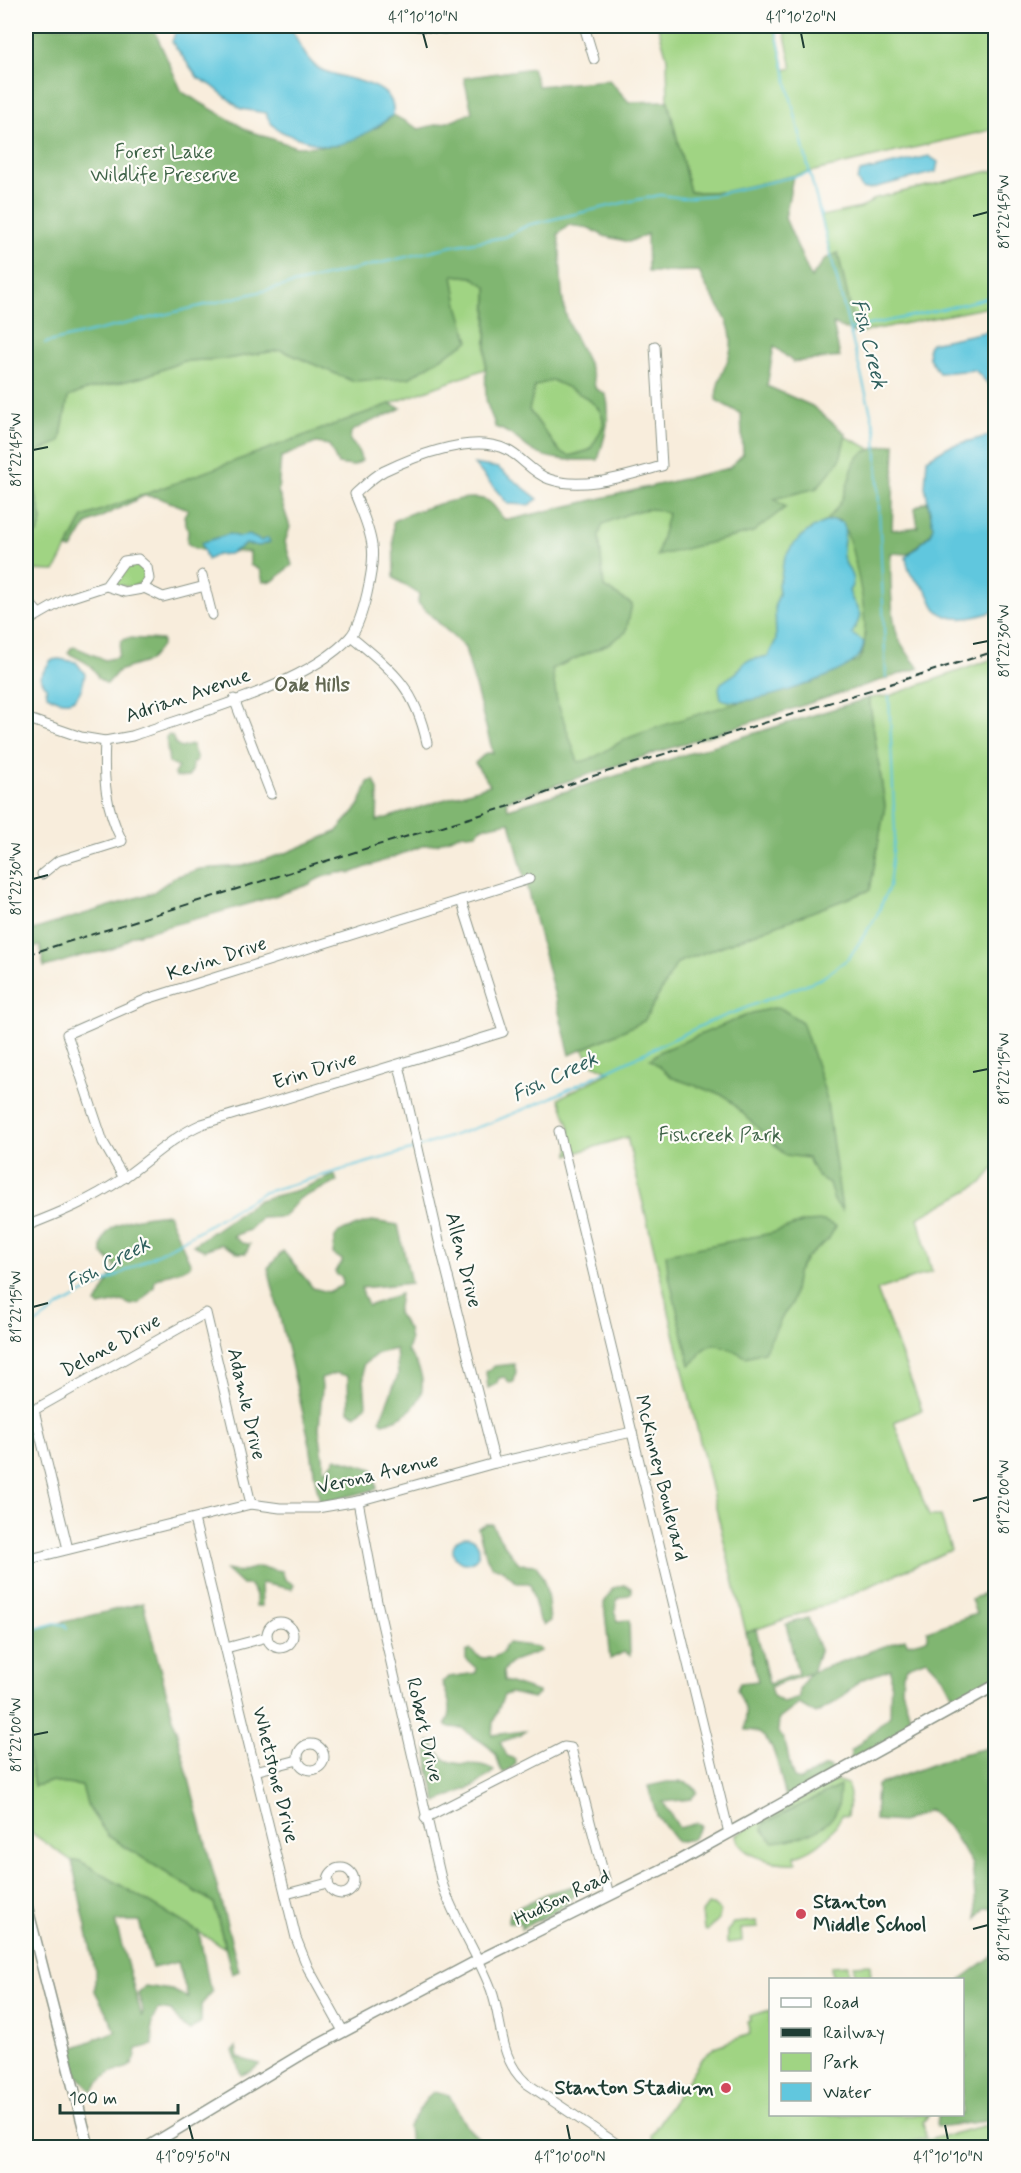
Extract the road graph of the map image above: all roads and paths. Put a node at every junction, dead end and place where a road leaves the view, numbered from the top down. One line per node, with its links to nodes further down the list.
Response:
1 (417, 26): 2 (street)
2 (462, 26)
3 (584, 26): 4 (street)
4 (594, 59)
5 (655, 346): 14 (street)
6 (202, 575): 8 (street)
7 (106, 586): 9 (street); 9 (street); 11 (street)
8 (205, 586): 9 (street); 12 (street)
9 (144, 588)
10 (26, 600): 11 (street)
11 (39, 614): 13 (street)
12 (212, 615)
13 (26, 622)
14 (351, 636): 15 (street, Adrian Avenue); 18 (street)
15 (234, 699): 17 (street, Adrian Avenue); 19 (street)
16 (26, 718): 17 (street, Adrian Avenue)
17 (105, 741): 20 (street)
18 (427, 743)
19 (271, 794)
20 (42, 874)
21 (529, 879): 22 (street, Kevin Drive)
22 (461, 900): 23 (street, Erin Drive); 25 (street, Kevin Drive)
23 (399, 1065): 25 (street, Erin Drive); 29 (street, Allen Drive)
24 (559, 1131): 28 (street, McKinney Boulevard)
25 (124, 1178): 26 (street, Erin Drive)
26 (26, 1226)
27 (206, 1313): 31 (street, Adamle Drive); 33 (street, Delone Drive)
28 (632, 1432): 29 (street, Verona Avenue); 41 (street, McKinney Boulevard)
29 (495, 1463): 30 (street, Verona Avenue)
30 (358, 1501): 31 (street, Verona Avenue); 40 (street, Robert Drive)
31 (252, 1504): 32 (street, Verona Avenue)
32 (194, 1519): 33 (street, Verona Avenue); 36 (street, Whetstone Drive)
33 (68, 1549): 34 (street, Verona Avenue)
34 (26, 1560)
35 (267, 1637): 36 (street)
36 (226, 1648): 39 (street, Whetstone Drive)
37 (996, 1686): 41 (street, Hudson Road)
38 (298, 1760): 39 (street)
39 (255, 1771): 43 (street, Whetstone Drive)
40 (425, 1818): 44 (street); 46 (street, Robert Drive)
41 (729, 1833): 44 (street, Hudson Road)
42 (328, 1883): 43 (street)
43 (285, 1894): 47 (street, Whetstone Drive)
44 (609, 1895): 46 (street, Hudson Road)
45 (26, 1903): 49 (street)
46 (477, 1960): 47 (street, Hudson Road); 50 (street, Robert Drive)
47 (343, 2031): 48 (street, Hudson Road)
48 (150, 2146)
49 (89, 2148)
50 (623, 2148)

